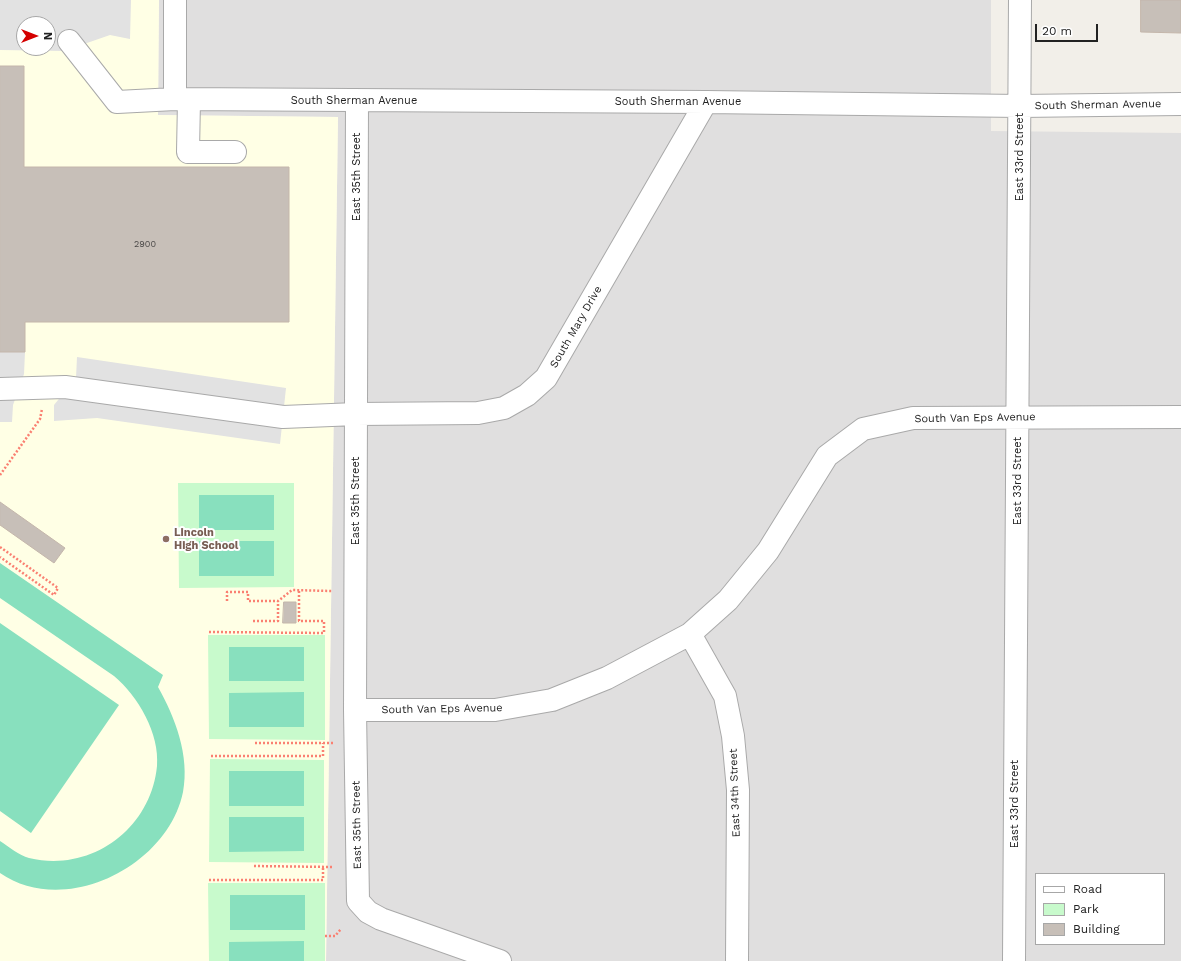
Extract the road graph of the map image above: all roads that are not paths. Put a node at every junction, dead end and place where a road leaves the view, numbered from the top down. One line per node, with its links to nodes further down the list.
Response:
1 (176, 0): 4 (street)
2 (1020, 0): 8 (street, East 33rd Street)
3 (69, 41): 4 (street, South Sherman Avenue)
4 (182, 99): 5 (street, South Sherman Avenue); 9 (street)
5 (357, 101): 6 (street, South Sherman Avenue); 11 (street, East 35th Street)
6 (706, 102): 8 (street, South Sherman Avenue); 11 (street, South Mary Drive)
7 (1181, 104): 8 (street, South Sherman Avenue)
8 (1020, 106): 12 (street, East 33rd Street)
9 (235, 152)
10 (0, 389): 11 (street, South Mary Drive)
11 (356, 414): 15 (street, East 35th Street)
12 (1018, 417): 13 (street, South Van Eps Avenue); 14 (street, South Van Eps Avenue); 18 (street, East 33rd Street)
13 (1181, 417)
14 (690, 634): 15 (street, South Van Eps Avenue); 17 (street, East 34th Street)
15 (356, 710): 16 (street, East 35th Street)
16 (500, 961)
17 (737, 961)
18 (1014, 961)

